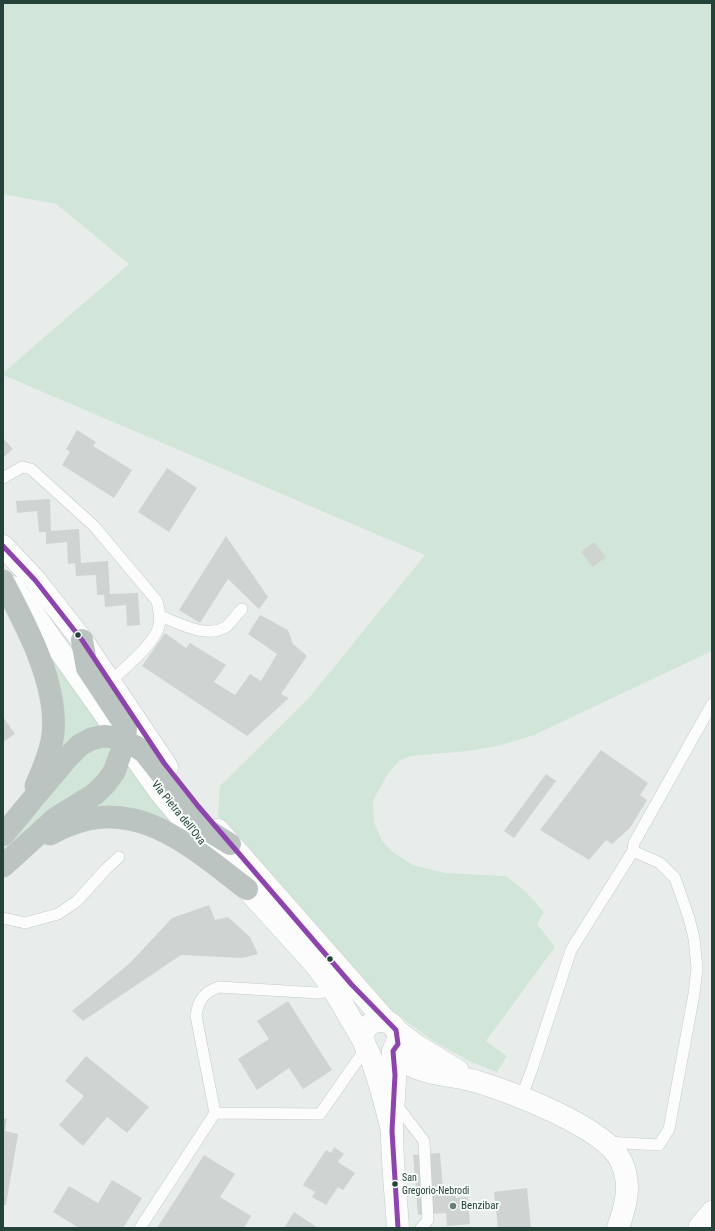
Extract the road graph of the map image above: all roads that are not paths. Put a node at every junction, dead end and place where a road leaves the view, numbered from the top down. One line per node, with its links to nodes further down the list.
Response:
1 (3, 478): 6 (lane)
2 (3, 546): 7 (main road, Via Pietra dell'Ova)
3 (3, 576): 10 (main road, Via Pietra dell'Ova)
4 (3, 580): 11 (highway)
5 (242, 609): 6 (lane)
6 (160, 616): 8 (lane)
7 (82, 640): 8 (main road, Via Pietra dell'Ova); 10 (highway)
8 (110, 682): 13 (main road, Via Pietra dell'Ova)
9 (712, 704): 14 (lane)
10 (125, 742): 11 (highway); 13 (highway); 16 (highway); 17 (main road, Via Pietra dell'Ova)
11 (24, 812): 12 (highway)
12 (3, 835)
13 (230, 844): 20 (main road, Via Pietra dell'Ova)
14 (633, 851): 24 (lane); 28 (lane)
15 (119, 858): 18 (lane)
16 (5, 864): 17 (highway)
17 (247, 889): 19 (main road, Via Pietra dell'Ova)
18 (3, 918)
19 (334, 990): 21 (main road, Via Pietra dell'Ova); 26 (lane)
20 (391, 1026): 21 (main road); 22 (main road); 23 (main road, Via Pietra dell'Ova)
21 (366, 1046): 22 (main road); 26 (lane); 27 (main road, Via Pietra dell'Ova)
22 (393, 1052): 23 (main road); 25 (main road)
23 (474, 1081): 24 (main road)
24 (521, 1098): 28 (main road)
25 (394, 1100): 27 (main road); 32 (lane)
26 (215, 1113): 30 (lane)
27 (392, 1131): 31 (main road)
28 (606, 1142): 33 (main road)
29 (712, 1212): 34 (main road)
30 (140, 1228)
31 (398, 1228)
32 (421, 1228)
33 (618, 1228)
34 (699, 1228)

